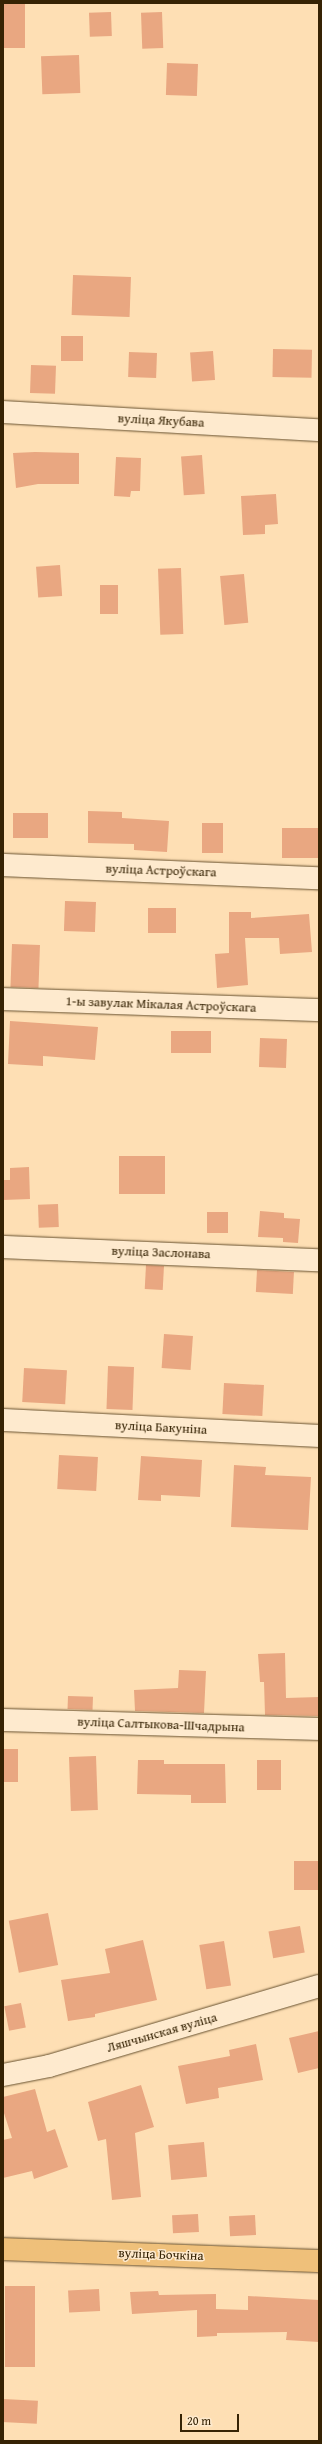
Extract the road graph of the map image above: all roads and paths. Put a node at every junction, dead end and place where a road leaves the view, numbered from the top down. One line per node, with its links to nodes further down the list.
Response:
1 (3, 412): 2 (street, вуліца Якубава)
2 (319, 430)
3 (3, 865): 4 (street, вуліца Астроўскага)
4 (319, 878)
5 (3, 999): 6 (street, 1-ы завулак Мікалая Астроўскага)
6 (319, 1010)
7 (3, 1246): 8 (street, вуліца Заслонава)
8 (319, 1260)
9 (3, 1420): 10 (street, вуліца Бакуніна)
10 (319, 1436)
11 (3, 1720): 12 (street, вуліца Салтыкова-Шчадрына)
12 (319, 1729)
13 (319, 1986): 14 (street, Ляшчынская вуліца)
14 (3, 2075)
15 (3, 2249): 16 (main road, вуліца Бочкіна)
16 (319, 2261)

